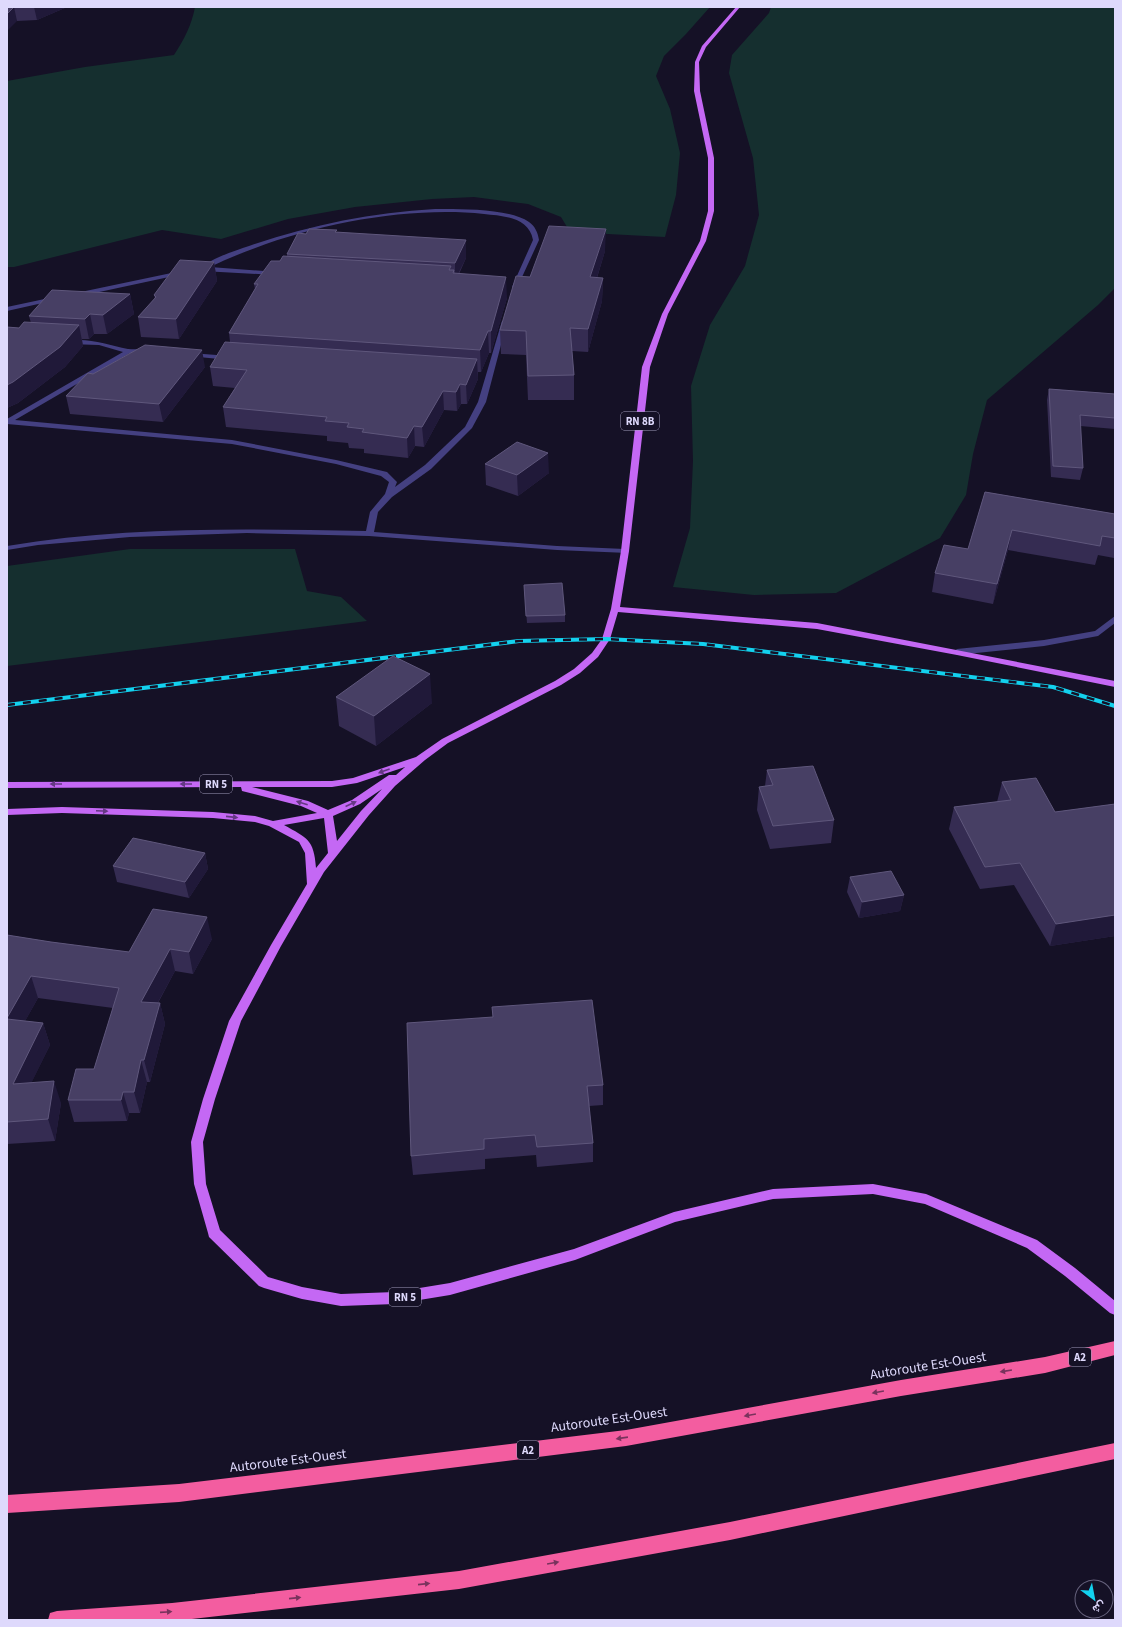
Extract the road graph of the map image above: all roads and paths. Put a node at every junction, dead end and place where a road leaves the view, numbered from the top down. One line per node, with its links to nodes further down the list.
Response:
1 (738, 7): 24 (main road, RN 8B)
2 (202, 269): 3 (street); 5 (street); 7 (street)
3 (194, 270)
4 (186, 272): 9 (street)
5 (280, 274)
6 (507, 287): 7 (street)
7 (515, 287): 8 (street)
8 (512, 294)
9 (69, 296)
10 (62, 298): 11 (street)
11 (7, 309)
12 (506, 317): 19 (street)
13 (61, 341): 14 (street)
14 (129, 351): 15 (street); 20 (street)
15 (153, 353)
16 (185, 355): 17 (street)
17 (241, 359)
18 (480, 375): 19 (street)
19 (488, 376): 21 (street)
20 (7, 422): 21 (street)
21 (389, 495): 22 (street)
22 (369, 534): 23 (street); 24 (street)
23 (7, 548)
24 (625, 551): 25 (main road, RN 8B)
25 (615, 609): 27 (main road); 29 (main road, RN 8B)
26 (1115, 619): 27 (street)
27 (957, 652): 28 (main road)
28 (1115, 684)
29 (421, 758): 30 (main road, RN 5, one-way to 30); 33 (main road, one-way to 29); 35 (main road, RN 5)
30 (217, 784): 31 (main road, RN 5, one-way to 31); 33 (main road, RN 5, one-way to 30)
31 (7, 785)
32 (7, 812): 34 (main road, one-way to 34)
33 (328, 814): 34 (main road); 35 (main road)
34 (273, 824): 36 (main road)
35 (333, 853): 36 (main road, RN 5)
36 (312, 884): 37 (main road, RN 5)
37 (1115, 1310)
38 (1115, 1348): 40 (highway, Autoroute Est-Ouest / A2, one-way to 40)
39 (1115, 1451): 41 (highway, one-way to 39)
40 (7, 1504)
41 (57, 1620)

